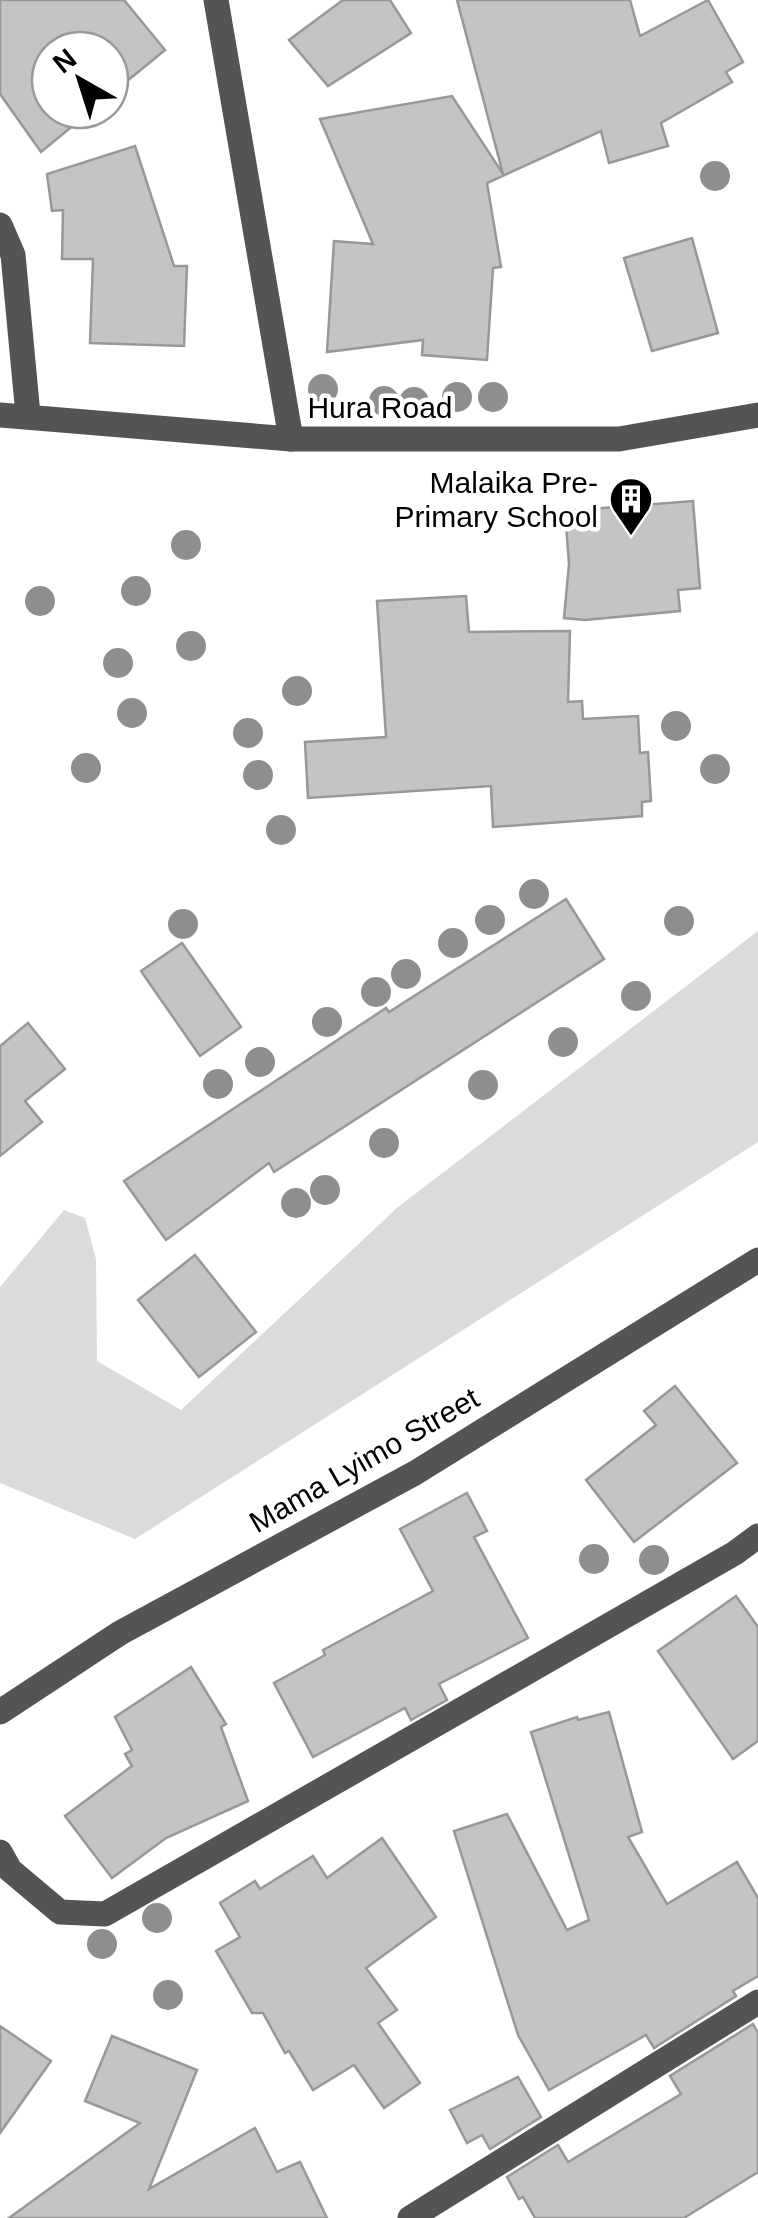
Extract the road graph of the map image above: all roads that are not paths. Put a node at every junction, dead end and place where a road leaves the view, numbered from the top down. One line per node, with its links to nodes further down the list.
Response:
1 (216, 0): 6 (street)
2 (0, 225): 5 (street)
3 (0, 415): 5 (street, Hura Road)
4 (758, 415): 6 (street, Hura Road)
5 (28, 416): 6 (street, Hura Road)
6 (292, 439)
7 (758, 1260): 9 (street, Mama Lyimo Street)
8 (758, 1536): 10 (street)
9 (0, 1712)
10 (0, 1852)
11 (758, 2002): 12 (street)
12 (410, 2218)

